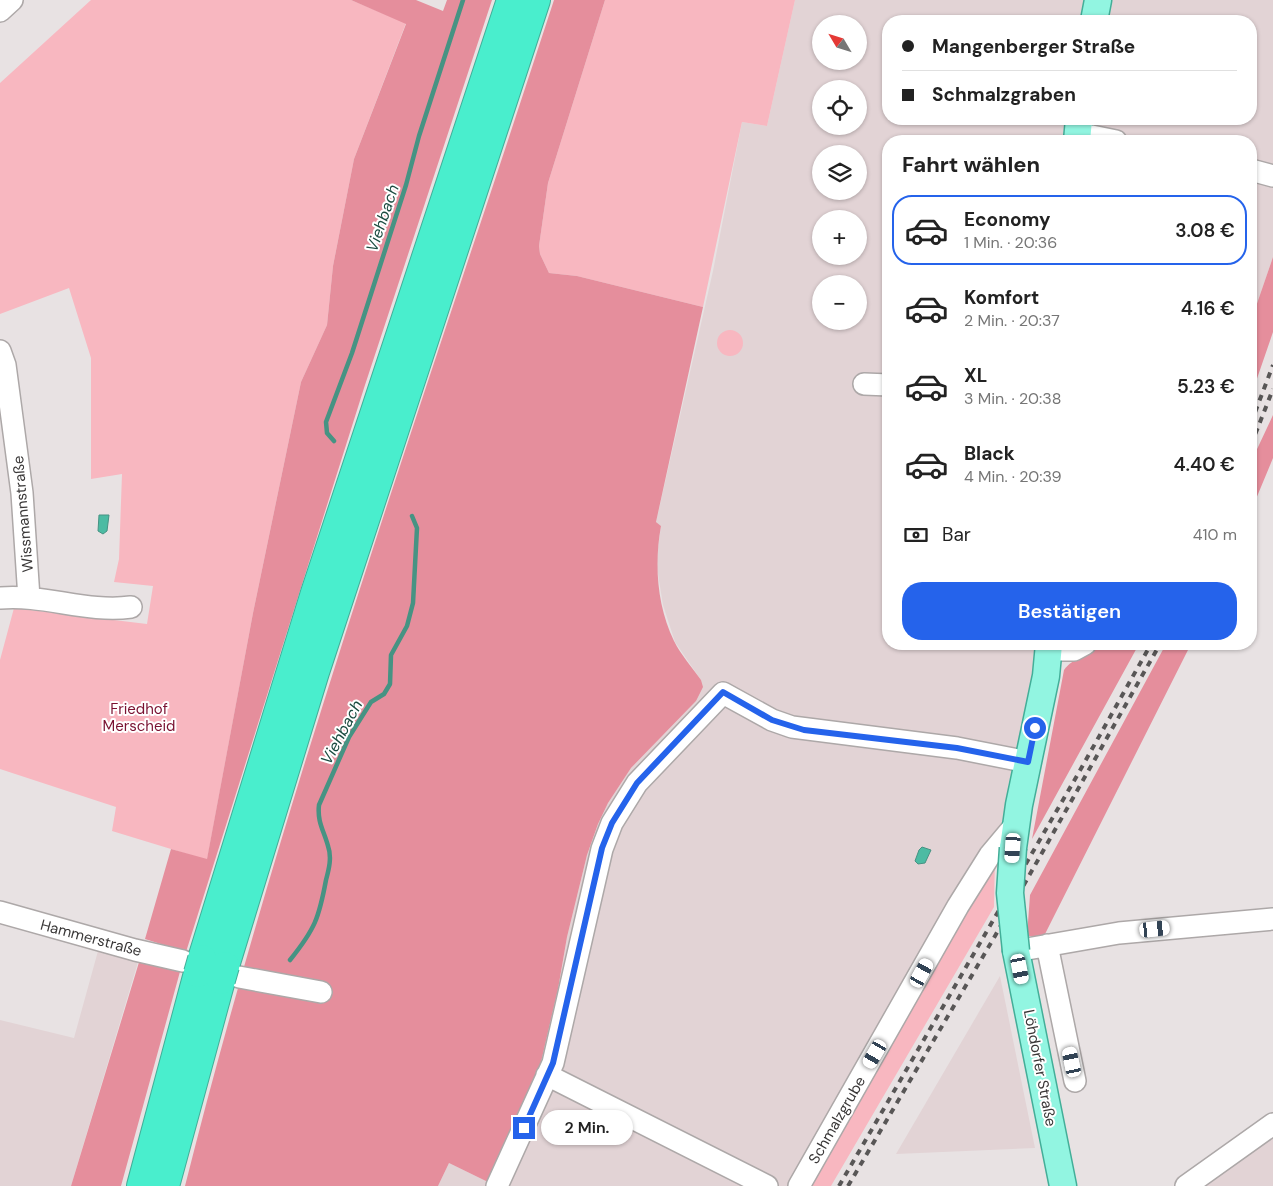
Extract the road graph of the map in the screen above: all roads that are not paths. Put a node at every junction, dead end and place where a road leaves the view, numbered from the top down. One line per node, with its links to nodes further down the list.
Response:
1 (12, 0): 5 (street)
2 (511, 0): 25 (highway)
3 (536, 0): 25 (highway)
4 (1098, 0): 6 (main road)
5 (0, 11)
6 (1095, 15)
7 (1078, 131): 8 (street)
8 (1093, 135)
9 (1257, 172): 10 (street)
10 (1273, 176)
11 (2, 360): 14 (street, Wissmannstraße)
12 (864, 384): 13 (street)
13 (882, 385)
14 (7, 431): 16 (street, Wissmannstraße)
15 (0, 598): 16 (street)
16 (29, 598): 17 (street)
17 (131, 606)
18 (1049, 650): 19 (main road, Löhdorfer Straße)
19 (1028, 762): 20 (main road, Löhdorfer Straße); 27 (street)
20 (1014, 836): 24 (main road, Löhdorfer Straße, bridge); 34 (street, Schmalzgrube)
21 (0, 912): 25 (street, Hammerstraße)
22 (1273, 919): 23 (street)
23 (1047, 945): 24 (street); 28 (street)
24 (1016, 950): 35 (main road, Löhdorfer Straße)
25 (211, 970): 26 (street, Hammerstraße); 30 (highway); 31 (highway)
26 (321, 992)
27 (548, 1075): 32 (street); 33 (street)
28 (1076, 1081)
29 (1273, 1124): 36 (street)
30 (140, 1186)
31 (165, 1186)
32 (497, 1186)
33 (767, 1186)
34 (799, 1186)
35 (1063, 1186)
36 (1186, 1186)

